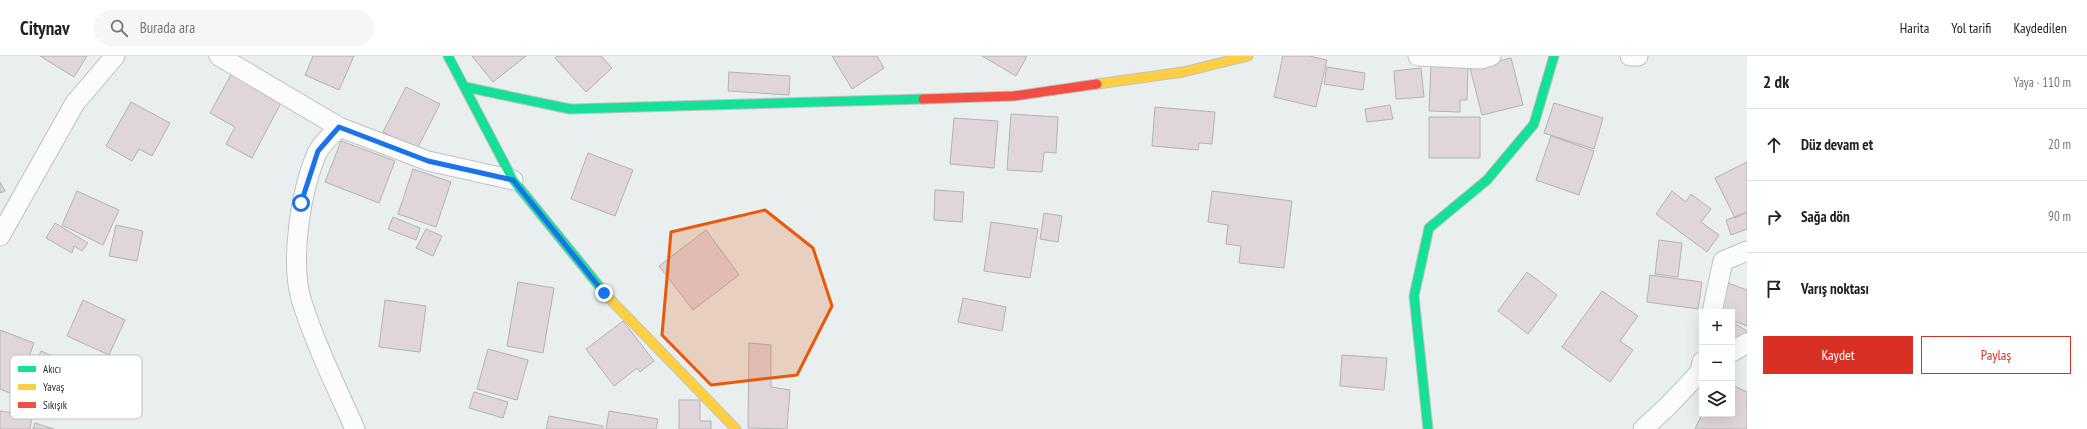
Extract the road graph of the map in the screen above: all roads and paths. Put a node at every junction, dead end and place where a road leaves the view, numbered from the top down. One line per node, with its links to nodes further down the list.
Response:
1 (115, 56): 13 (street)
2 (219, 56): 11 (street)
3 (448, 56): 10 (street)
4 (1248, 56): 10 (street)
5 (1418, 56): 6 (street)
6 (1492, 56)
7 (1554, 56): 21 (street)
8 (1630, 56): 9 (street)
9 (1638, 56)
10 (465, 87): 12 (street)
11 (339, 127): 12 (street); 19 (street)
12 (513, 180): 20 (street)
13 (0, 236)
14 (1747, 251): 15 (street)
15 (1713, 309)
16 (1747, 343): 17 (street)
17 (1735, 350)
18 (1699, 370): 22 (street)
19 (355, 429)
20 (736, 429)
21 (1428, 429)
22 (1643, 429)

